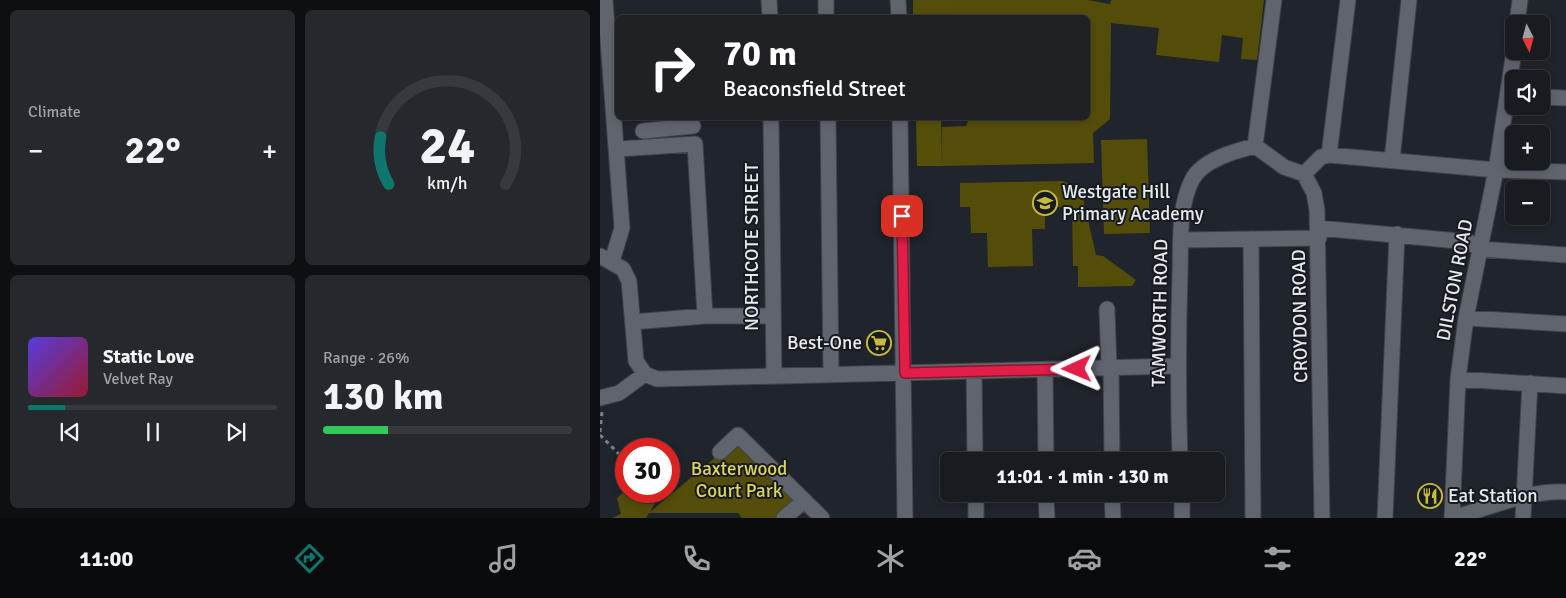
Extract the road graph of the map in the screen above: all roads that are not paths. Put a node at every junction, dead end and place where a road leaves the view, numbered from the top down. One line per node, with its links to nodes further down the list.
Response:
1 (605, 0): 13 (street)
2 (769, 0): 9 (street)
3 (826, 0): 10 (street)
4 (898, 0): 11 (street)
5 (1274, 0): 25 (street)
6 (1348, 0): 27 (street)
7 (1409, 0): 28 (street)
8 (1520, 0): 12 (street)
9 (770, 15)
10 (826, 15)
11 (898, 15)
12 (1519, 15)
13 (614, 80): 14 (street)
14 (615, 97)
15 (1550, 97): 16 (street)
16 (1566, 98)
17 (1507, 115): 29 (street, DILSTON ROAD)
18 (616, 120): 26 (street)
19 (771, 120): 41 (street, NORTHCOTE STREET)
20 (828, 120): 50 (street)
21 (900, 120): 49 (street)
22 (693, 122): 23 (street); 24 (street)
23 (643, 131)
24 (695, 144): 26 (street); 40 (street)
25 (1255, 146): 31 (street); 35 (street, TAMWORTH ROAD)
26 (618, 149): 38 (street)
27 (1329, 155): 28 (street); 31 (street)
28 (1392, 160): 29 (street)
29 (1496, 170): 30 (street); 36 (street, DILSTON ROAD)
30 (1566, 172)
31 (1304, 174): 32 (street, CROYDON ROAD)
32 (1319, 233): 33 (street); 34 (street); 77 (street, CROYDON ROAD)
33 (1397, 234): 36 (street); 78 (street)
34 (1250, 239): 35 (street); 76 (street)
35 (1181, 240): 45 (street, TAMWORTH ROAD)
36 (1480, 250): 37 (street); 42 (street, DILSTON ROAD)
37 (1566, 256)
38 (606, 258): 43 (street)
39 (1107, 309): 46 (street)
40 (705, 316): 41 (street); 43 (street)
41 (773, 316): 52 (street, NORTHCOTE STREET)
42 (1466, 318): 44 (street); 53 (street, DILSTON ROAD)
43 (633, 322): 51 (street)
44 (1566, 324)
45 (1177, 366): 46 (street); 61 (street, TAMWORTH ROAD)
46 (1110, 368): 47 (street); 60 (street)
47 (1045, 370): 48 (street); 59 (street)
48 (974, 371): 49 (street); 58 (street)
49 (905, 373): 50 (street); 71 (street)
50 (832, 375): 52 (street)
51 (651, 376): 52 (street); 56 (street)
52 (774, 376)
53 (1458, 379): 54 (street); 79 (street, DILSTON ROAD)
54 (1530, 383): 55 (street); 63 (street)
55 (1566, 386)
56 (600, 398)
57 (720, 452): 64 (street)
58 (975, 452)
59 (1046, 452)
60 (1112, 452)
61 (1180, 452)
62 (1566, 492): 63 (street)
63 (1523, 498): 79 (street); 80 (street)
64 (804, 500): 69 (street); 70 (street)
65 (976, 502): 72 (street)
66 (1046, 502): 73 (street)
67 (1112, 502): 74 (street)
68 (1182, 502): 75 (street)
69 (784, 518)
70 (822, 518)
71 (906, 518)
72 (976, 518)
73 (1047, 518)
74 (1112, 518)
75 (1182, 518)
76 (1253, 518)
77 (1322, 518)
78 (1385, 518)
79 (1452, 518)
80 (1523, 518)

